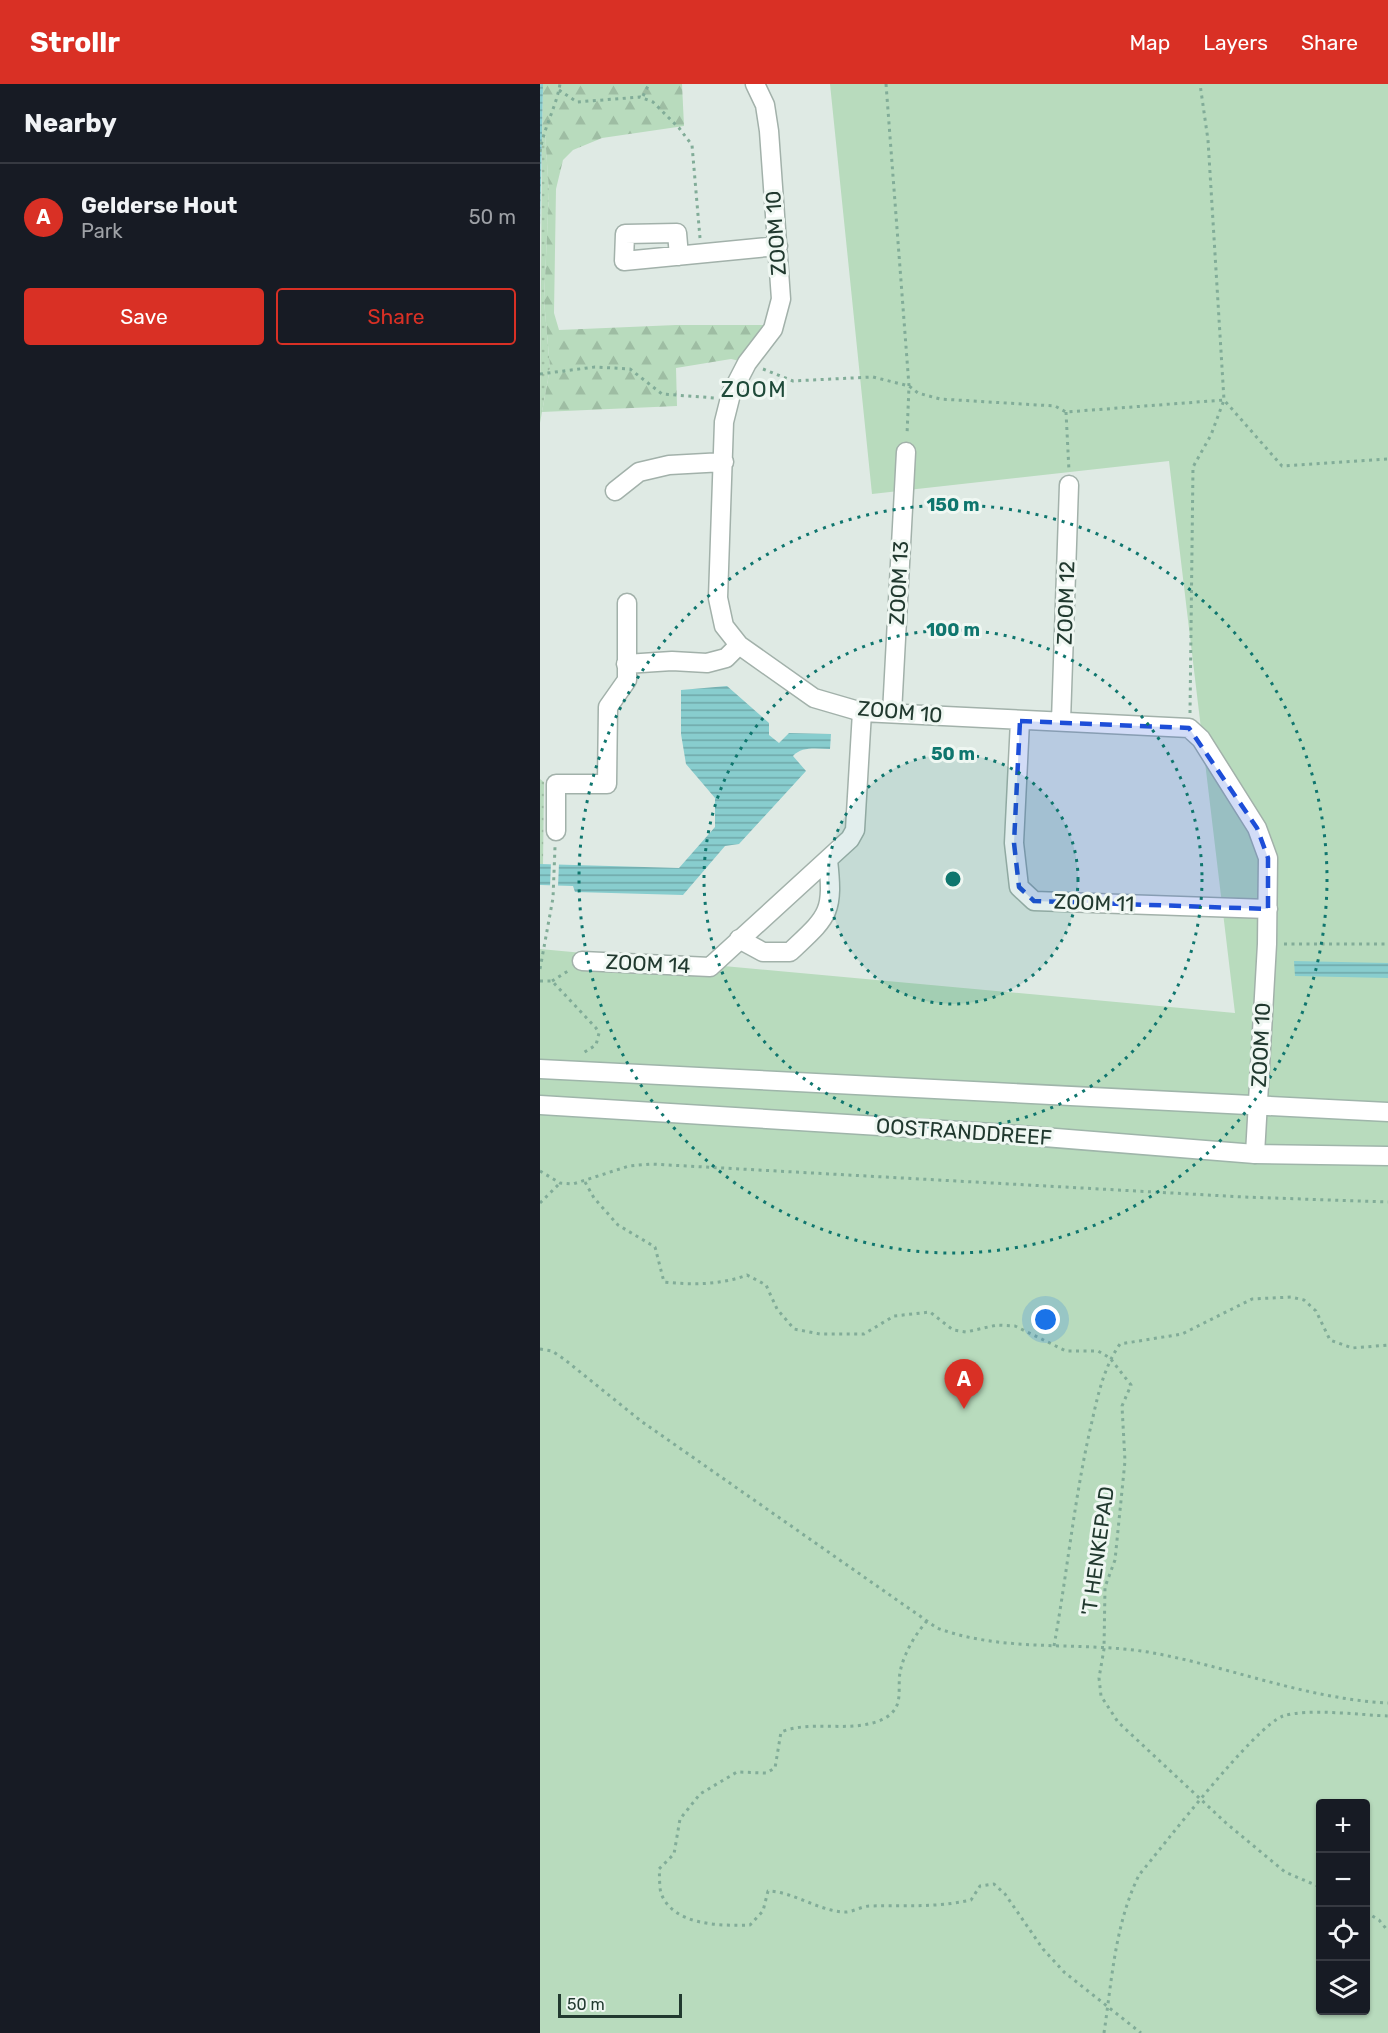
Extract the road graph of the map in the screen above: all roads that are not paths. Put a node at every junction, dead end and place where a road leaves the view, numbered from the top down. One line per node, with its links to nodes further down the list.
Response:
1 (755, 84): 2 (street, ZOOM 10)
2 (778, 246): 3 (street); 5 (street, ZOOM 10)
3 (679, 256)
4 (906, 452): 12 (street, ZOOM 13)
5 (724, 462): 7 (street); 9 (street, ZOOM 10)
6 (1069, 485): 14 (street, ZOOM 12)
7 (615, 491)
8 (627, 603): 10 (street)
9 (740, 645): 10 (street); 11 (street, ZOOM 10)
10 (626, 664): 15 (street)
11 (862, 712): 12 (street, ZOOM 10); 16 (street, ZOOM 14)
12 (892, 713): 13 (street, ZOOM 10)
13 (1020, 721): 14 (street, ZOOM 10); 17 (street, ZOOM 11)
14 (1061, 721): 17 (street, ZOOM 10)
15 (556, 831)
16 (828, 860): 18 (street, ZOOM 14); 18 (street)
17 (1268, 909): 22 (street, ZOOM 10)
18 (738, 939): 19 (street, ZOOM 14)
19 (582, 961)
20 (541, 1070): 22 (street, OOSTRANDDREEF)
21 (541, 1105): 24 (street, OOSTRANDDREEF)
22 (1258, 1107): 23 (street, OOSTRANDDREEF); 24 (street)
23 (1388, 1112)
24 (1255, 1154): 25 (street, OOSTRANDDREEF)
25 (1388, 1156)

